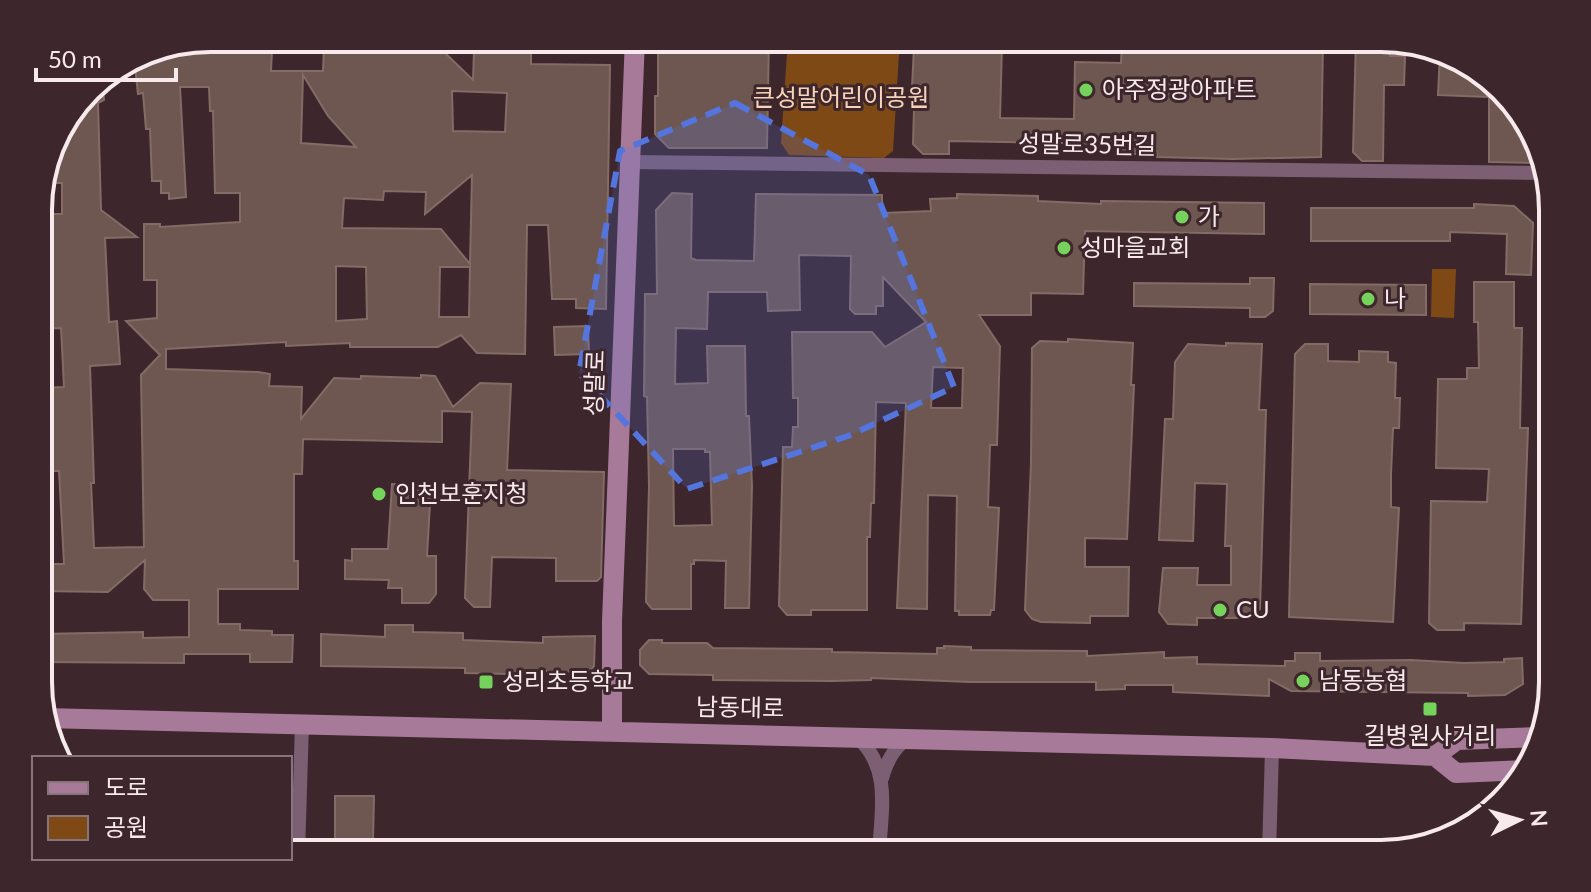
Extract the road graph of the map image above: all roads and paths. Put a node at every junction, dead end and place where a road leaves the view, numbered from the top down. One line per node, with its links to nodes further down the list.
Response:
1 (634, 52): 2 (main road, 성말로)
2 (630, 162): 3 (street, 성말로35번길); 6 (main road, 성말로)
3 (1535, 173)
4 (56, 718): 5 (main road, 남동대로)
5 (302, 723): 6 (main road, 남동대로); 14 (street)
6 (612, 731): 7 (main road, 남동대로)
7 (857, 737): 9 (main road, 남동대로); 13 (street)
8 (1529, 737): 11 (main road, 남동대로)
9 (906, 739): 10 (main road, 남동대로); 13 (street)
10 (1272, 748): 11 (main road, 남동대로); 16 (street)
11 (1435, 756): 12 (main road, 남동대로)
12 (1511, 771)
13 (881, 783): 15 (street)
14 (295, 840)
15 (879, 840)
16 (1269, 840)

